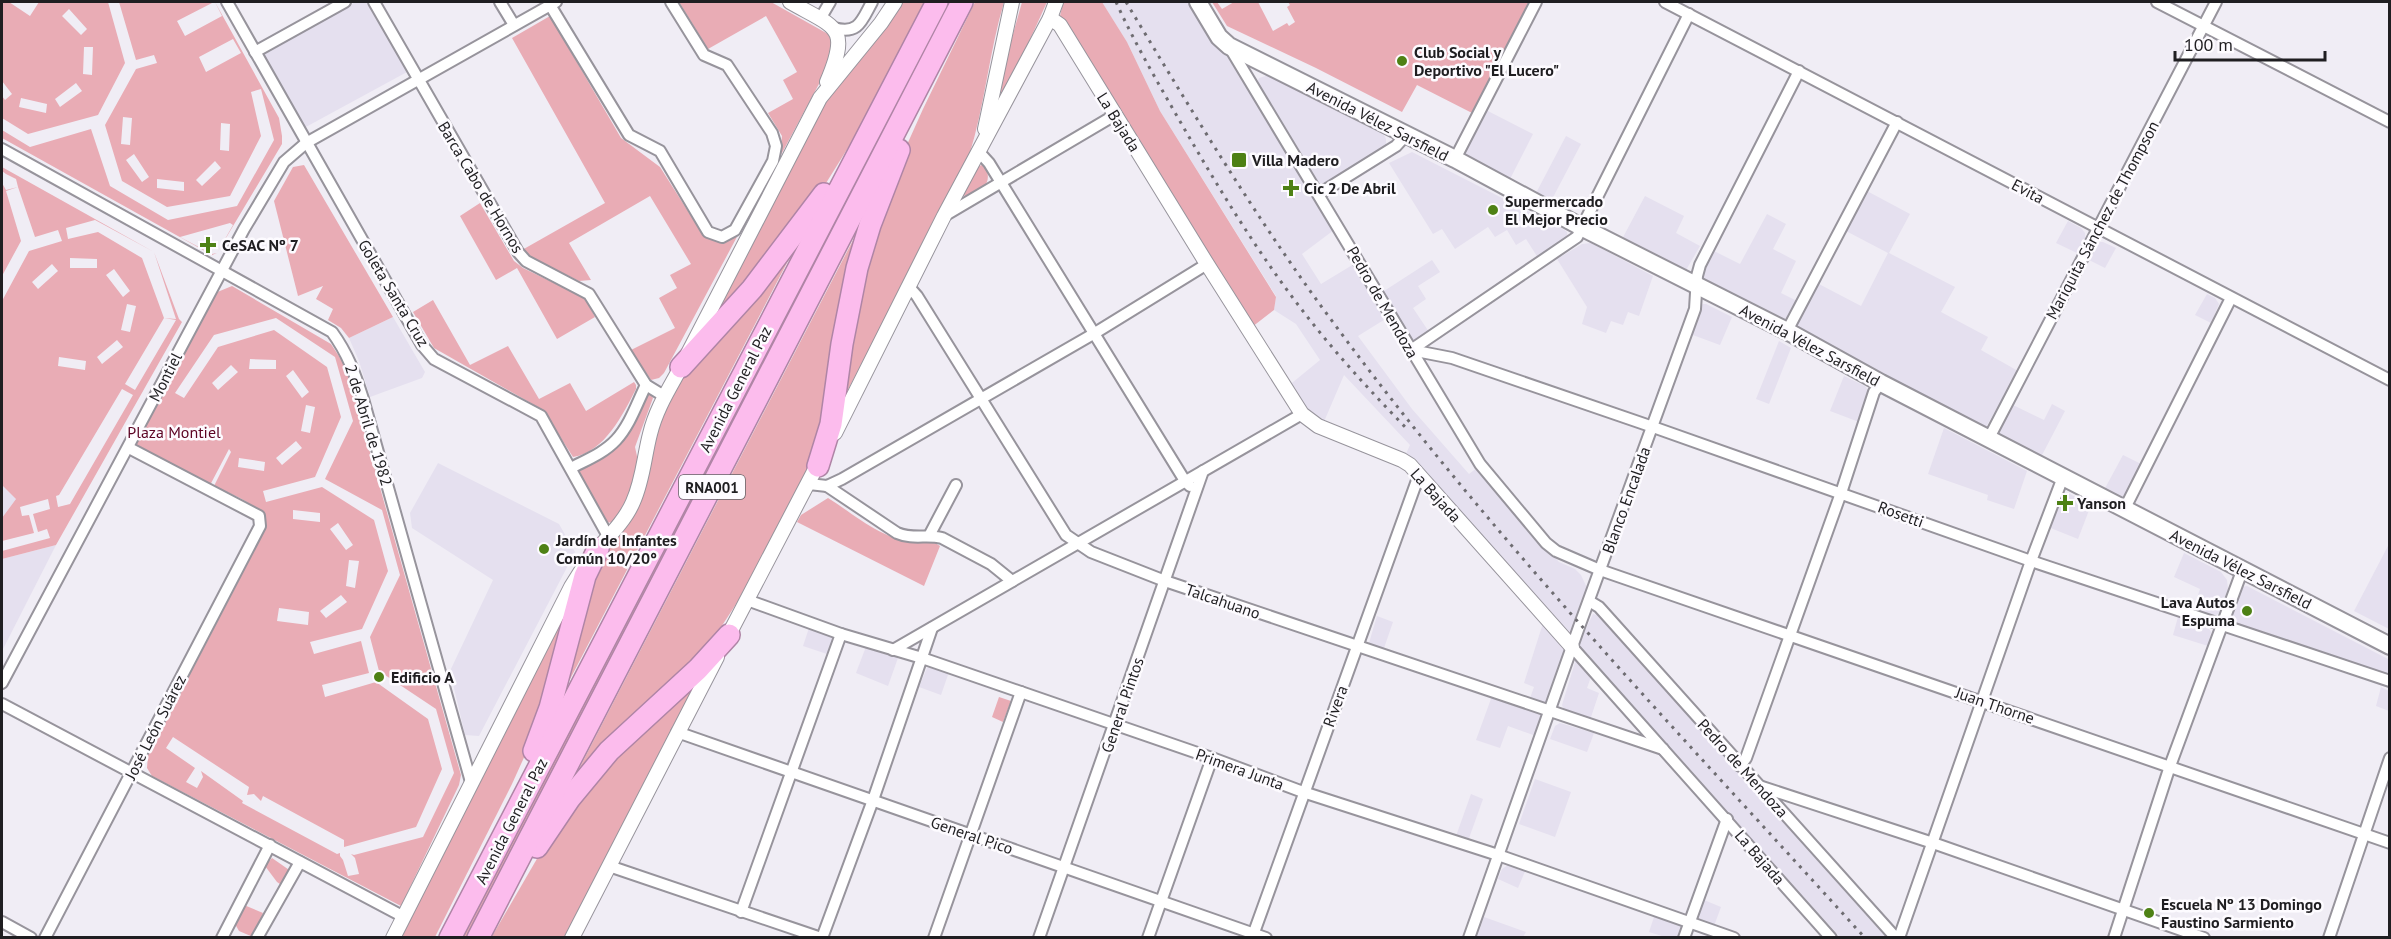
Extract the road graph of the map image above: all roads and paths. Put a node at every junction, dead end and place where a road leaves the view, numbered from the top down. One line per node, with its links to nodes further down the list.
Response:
1 (227, 2): 27 (street, Goleta Santa Cruz)
2 (345, 2): 27 (street)
3 (374, 2): 30 (street, Barca Cabo de Hornos)
4 (500, 2): 23 (street)
5 (671, 2): 19 (street)
6 (790, 2): 22 (street)
7 (830, 2): 22 (street)
8 (872, 2): 25 (street)
9 (895, 2): 31 (street)
10 (937, 2): 35 (highway, Avenida General Paz / RNA001)
11 (962, 2): 28 (highway, Avenida General Paz / RNA001)
12 (1012, 2): 39 (street)
13 (1056, 2): 21 (street)
14 (1198, 2): 26 (main road, Pedro de Mendoza)
15 (1536, 2): 40 (street)
16 (1665, 2): 20 (street, Evita)
17 (2157, 2): 24 (street)
18 (2216, 2): 24 (street, Mariquita Sánchez de Thompson)
19 (553, 3): 23 (street, Montiel)
20 (1689, 14): 29 (street, Evita); 44 (street)
21 (1050, 18): 32 (street, La Bajada); 39 (street)
22 (820, 19): 25 (street)
23 (514, 25): 30 (street, Montiel)
24 (2204, 26): 34 (street); 45 (street, Mariquita Sánchez de Thompson)
25 (834, 28): 31 (street)
26 (1228, 46): 36 (main road, Avenida Vélez Sarsfield); 42 (street, Pedro de Mendoza)
27 (255, 52): 37 (street, Goleta Santa Cruz)
28 (932, 62): 66 (highway); 127 (highway, Avenida General Paz / RNA001)
29 (1799, 71): 33 (street, Evita); 48 (street, Blanco Encalada)
30 (418, 80): 37 (street, Montiel); 57 (street, Barca Cabo de Hornos)
31 (820, 99): 54 (street)
32 (1115, 115): 41 (street); 46 (street, La Bajada)
33 (1897, 122): 45 (street, Evita); 51 (street)
34 (2390, 122)
35 (868, 132): 54 (highway); 121 (highway, Avenida General Paz / RNA001)
36 (1407, 134): 40 (main road, Avenida Vélez Sarsfield); 42 (street)
37 (306, 143): 47 (street, Montiel); 64 (street, Goleta Santa Cruz)
38 (2, 149): 47 (street, 2 de Abril de 1982)
39 (980, 150): 41 (street); 43 (street)
40 (1455, 159): 44 (main road, Avenida Vélez Sarsfield)
41 (1001, 182): 43 (street); 52 (street)
42 (1319, 194): 53 (street, Pedro de Mendoza)
43 (944, 216): 49 (street)
44 (1583, 228): 48 (main road, Avenida Vélez Sarsfield); 53 (street)
45 (2098, 228): 50 (street, Evita); 62 (street, Mariquita Sánchez de Thompson)
46 (1207, 264): 52 (street); 60 (street, La Bajada)
47 (221, 272): 63 (street, Montiel); 110 (street, 2 de Abril de 1982)
48 (1696, 285): 51 (main road, Avenida Vélez Sarsfield); 61 (street, Blanco Encalada)
49 (909, 287): 59 (street, Talcahuano); 66 (street)
50 (2231, 298): 55 (street, Evita); 74 (street)
51 (1787, 331): 56 (main road, Avenida Vélez Sarsfield)
52 (1095, 333): 59 (street); 69 (street)
53 (1411, 350): 61 (street, Rosetti); 79 (street, Pedro de Mendoza)
54 (681, 367): 58 (street)
55 (2390, 380)
56 (1881, 383): 62 (main road, Avenida Vélez Sarsfield); 73 (street)
57 (646, 385): 58 (street, Barca Cabo de Hornos); 64 (street)
58 (664, 396): 76 (street)
59 (981, 398): 71 (street); 77 (street, Talcahuano)
60 (1302, 414): 65 (street); 67 (street, La Bajada)
61 (1653, 427): 73 (street, Rosetti); 79 (street, Blanco Encalada)
62 (1989, 438): 68 (main road, Avenida Vélez Sarsfield)
63 (129, 448): 96 (street, Montiel); 108 (street, José León Suárez)
64 (571, 468): 76 (street, Goleta Santa Cruz)
65 (1203, 471): 69 (street); 72 (street, General Pintos)
66 (813, 475): 71 (street); 83 (street)
67 (1419, 475): 91 (street, Rivera); 92 (street, La Bajada)
68 (2063, 477): 74 (main road, Avenida Vélez Sarsfield); 78 (street)
69 (1185, 481): 72 (street); 77 (street)
70 (956, 485): 75 (street)
71 (827, 486): 75 (street)
72 (1196, 492): 82 (street, General Pintos)
73 (1841, 493): 78 (street, Rosetti); 89 (street)
74 (2124, 508): 80 (main road, Avenida Vélez Sarsfield)
75 (929, 536): 81 (street)
76 (603, 543): 110 (street); 121 (highway)
77 (1077, 544): 81 (street); 82 (street, Talcahuano)
78 (2031, 561): 85 (street, Rosetti); 98 (street)
79 (1600, 570): 84 (street, Blanco Encalada); 89 (street, Juan Thorne)
80 (2242, 571): 85 (street); 90 (main road, Avenida Vélez Sarsfield)
81 (1012, 581): 86 (street)
82 (1165, 581): 91 (street, Talcahuano); 101 (street, General Pintos)
83 (747, 600): 87 (street); 88 (street, Primera Junta)
84 (1589, 601): 92 (street, Blanco Encalada); 106 (street, Pedro de Mendoza)
85 (2222, 625): 95 (street, Rosetti); 107 (street)
86 (932, 628): 93 (street); 94 (street)
87 (729, 634): 102 (street); 127 (highway)
88 (841, 634): 93 (street, Primera Junta); 109 (street)
89 (1791, 635): 98 (street, Juan Thorne); 106 (street)
90 (2390, 646)
91 (1357, 647): 100 (street, Talcahuano); 112 (street, Rivera)
92 (1572, 647): 100 (street, Blanco Encalada); 103 (street, La Bajada)
93 (893, 650): 94 (street, Primera Junta)
94 (922, 658): 97 (street, Primera Junta); 113 (street)
95 (2390, 681)
96 (2, 683)
97 (1021, 692): 101 (street, Primera Junta); 115 (street)
98 (1982, 701): 107 (street, Juan Thorne); 117 (street)
99 (2, 704): 108 (street)
100 (1550, 712): 103 (street, Talcahuano); 120 (street, Blanco Encalada)
101 (1115, 724): 104 (street, Primera Junta); 124 (street, General Pintos)
102 (677, 732): 109 (street, General Pico); 123 (street)
103 (1663, 749): 114 (street, La Bajada)
104 (1212, 758): 112 (street, Primera Junta); 125 (street)
105 (2390, 758): 116 (street)
106 (1740, 765): 111 (street, Pedro de Mendoza)
107 (2170, 766): 116 (street, Juan Thorne); 126 (street)
108 (132, 773): 119 (street); 135 (street, José León Suárez)
109 (791, 773): 113 (street, General Pico); 128 (street)
110 (471, 782): 129 (street)
111 (1759, 786): 117 (street); 150 (street, Pedro de Mendoza)
112 (1303, 792): 120 (street, Primera Junta); 132 (street, Rivera)
113 (873, 800): 115 (street, General Pico); 141 (street)
114 (1727, 819): 131 (street); 149 (street, La Bajada)
115 (972, 834): 124 (street, General Pico); 142 (street)
116 (2365, 835): 118 (street, Juan Thorne); 153 (street)
117 (1933, 843): 126 (street); 150 (street)
118 (2390, 843)
119 (270, 845): 122 (street); 133 (street)
120 (1498, 855): 131 (street, Primera Junta); 146 (street, Blanco Encalada)
121 (492, 856): 138 (highway, Avenida General Paz / RNA001)
122 (300, 862): 129 (street); 136 (street)
123 (609, 866): 128 (street); 140 (street)
124 (1064, 867): 125 (street, General Pico); 143 (street, General Pintos)
125 (1160, 901): 132 (street, General Pico); 144 (street)
126 (2123, 910): 151 (street); 152 (street)
127 (492, 911): 139 (highway, Avenida General Paz / RNA001)
128 (741, 912): 141 (street)
129 (404, 916): 137 (street)
130 (2, 922): 134 (street)
131 (1689, 923): 147 (street); 148 (street, Primera Junta)
132 (1252, 935): 145 (street, General Pico)
133 (227, 936)
134 (31, 938)
135 (45, 938)
136 (257, 938)
137 (393, 938)
138 (450, 938)
139 (477, 938)
140 (572, 938)
141 (822, 938)
142 (934, 938)
143 (1039, 938)
144 (1148, 938)
145 (1266, 938)
146 (1469, 938)
147 (1684, 938)
148 (1734, 938)
149 (1831, 938)
150 (1897, 938)
151 (2114, 938)
152 (2204, 938)
153 (2329, 938)

